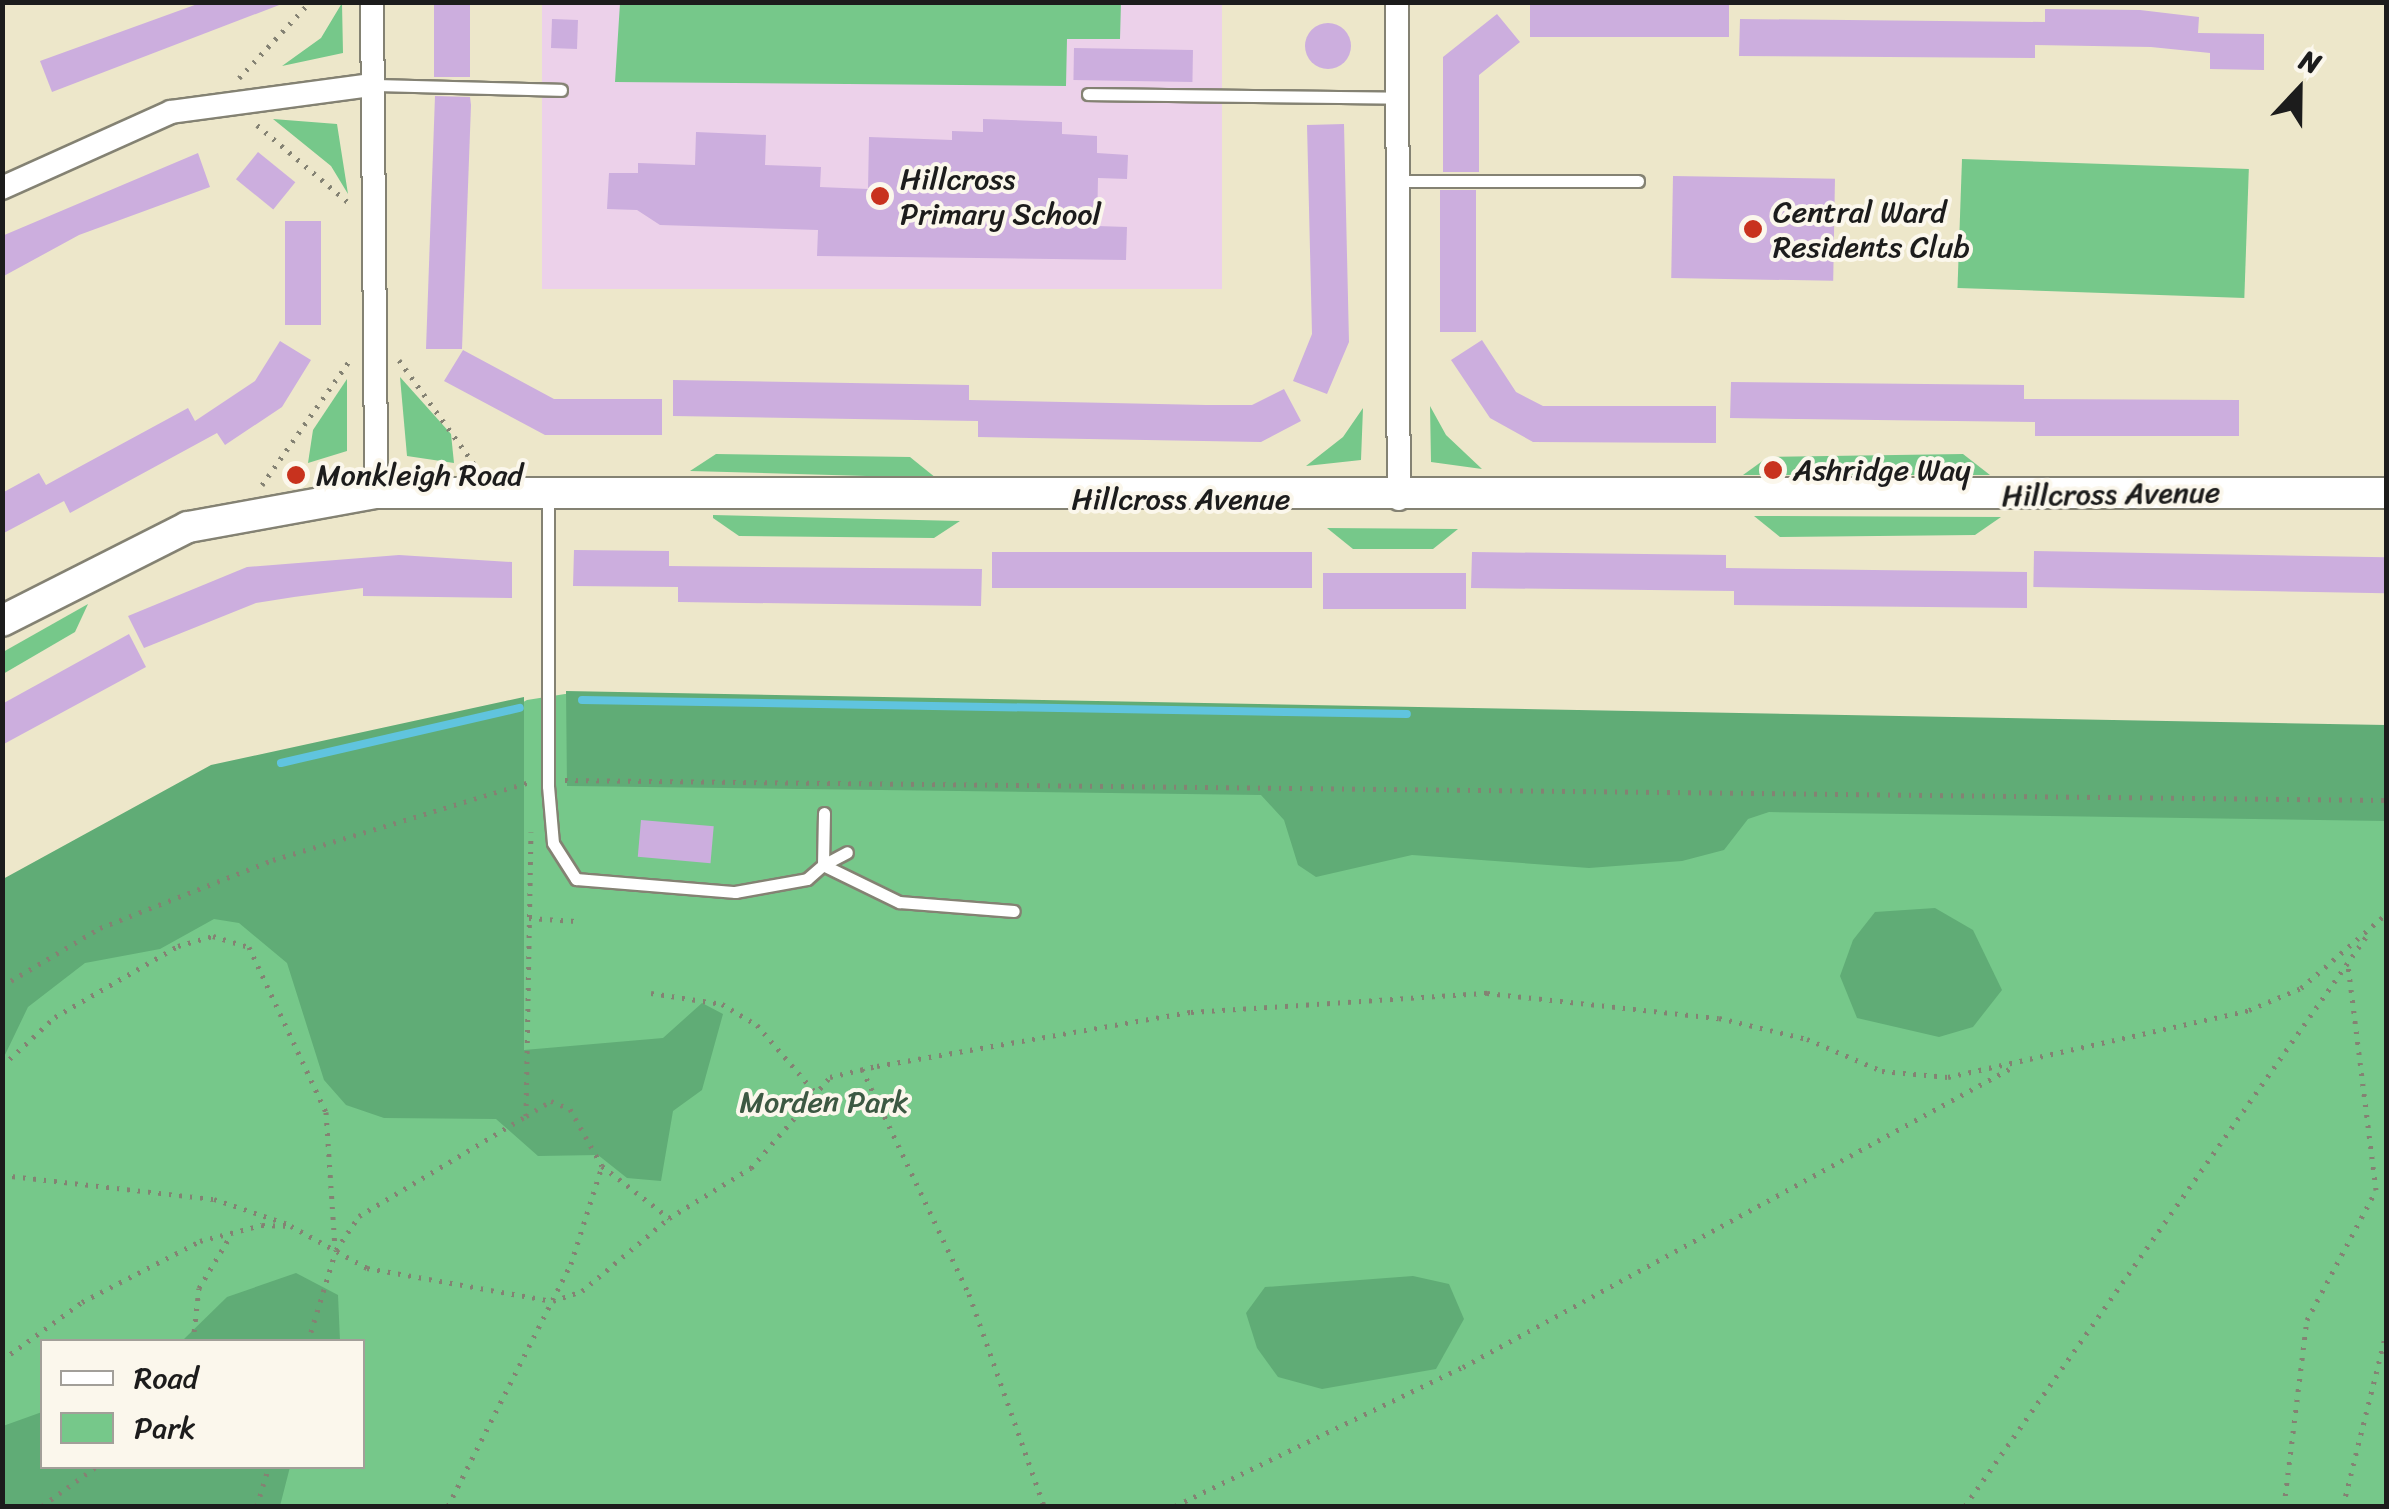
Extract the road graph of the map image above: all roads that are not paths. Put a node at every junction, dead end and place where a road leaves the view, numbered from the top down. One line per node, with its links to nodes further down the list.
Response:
1 (372, 2): 3 (street)
2 (1397, 2): 6 (street)
3 (372, 85): 4 (lane); 9 (street); 10 (street)
4 (562, 90)
5 (1088, 94): 6 (lane)
6 (1397, 98): 7 (street)
7 (1398, 181): 8 (lane); 13 (street)
8 (1638, 182)
9 (2, 188)
10 (376, 492): 12 (street, Hillcross Avenue); 14 (street, Hillcross Avenue)
11 (2386, 492): 13 (street, Hillcross Avenue)
12 (548, 494): 13 (street, Hillcross Avenue); 17 (lane)
13 (1399, 499)
14 (2, 621)
15 (824, 813): 17 (lane)
16 (847, 852): 17 (lane)
17 (822, 864): 18 (lane)
18 (1014, 911)

